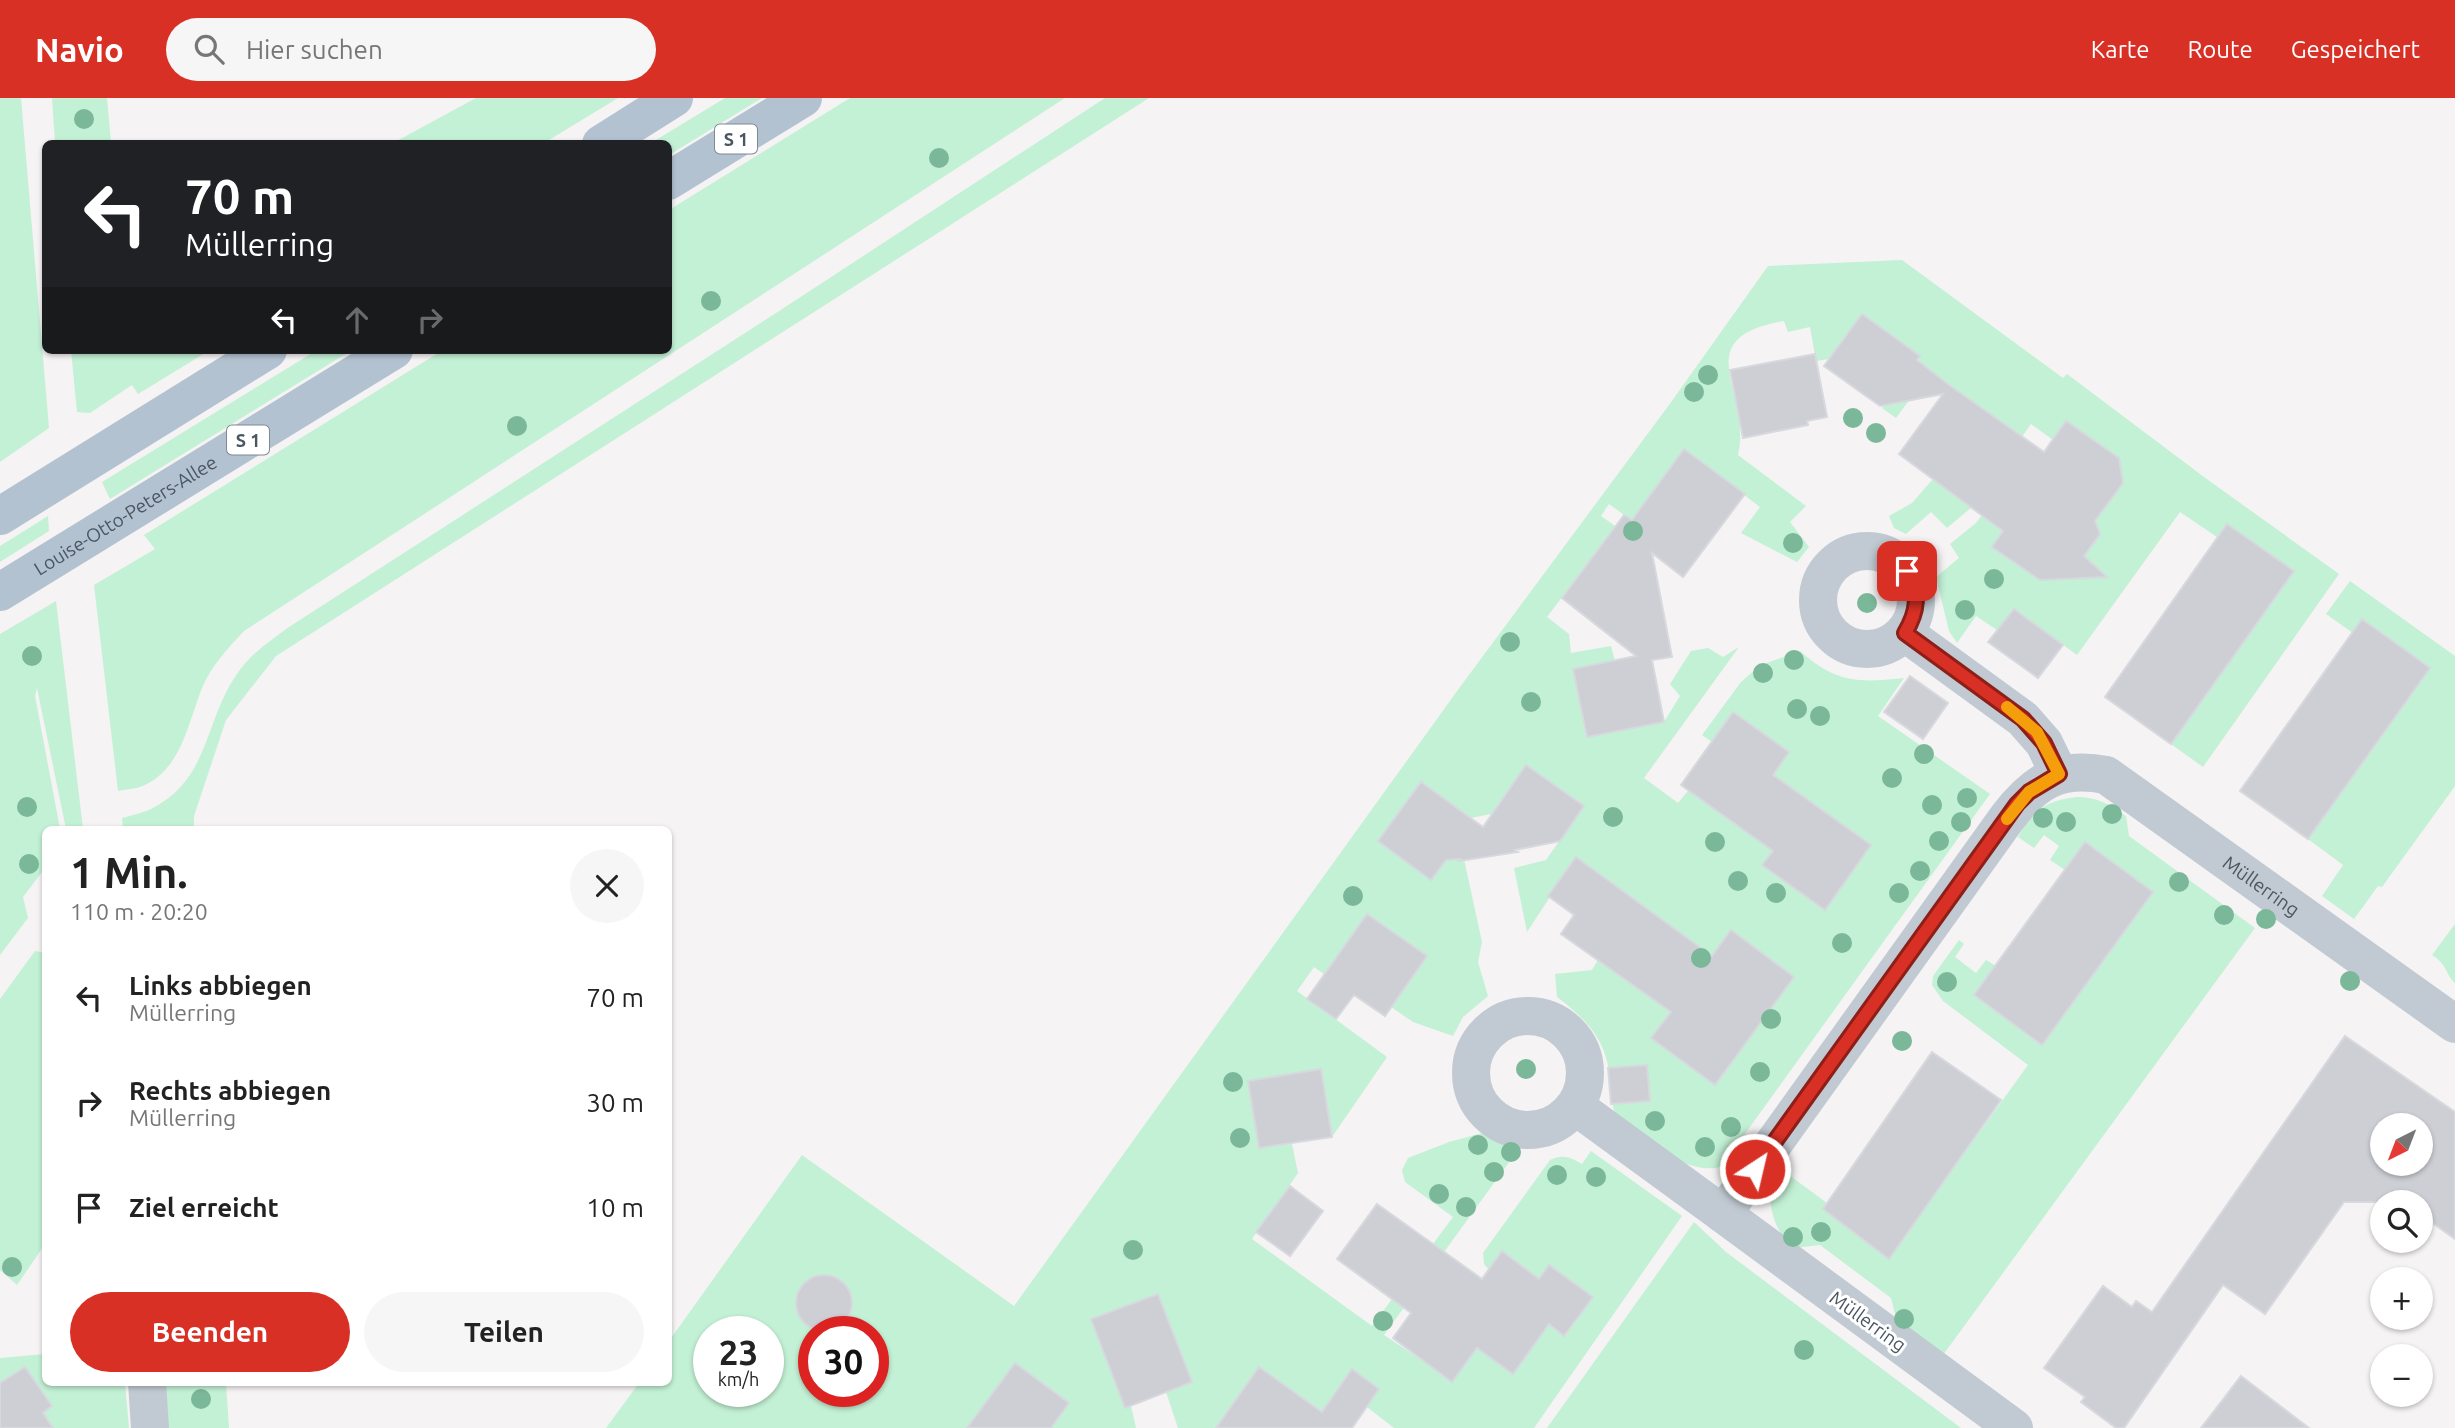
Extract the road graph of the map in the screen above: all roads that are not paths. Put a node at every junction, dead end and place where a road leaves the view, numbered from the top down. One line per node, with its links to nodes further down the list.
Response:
1 (674, 98): 3 (main road)
2 (803, 98): 4 (main road, S 1)
3 (607, 140)
4 (672, 179)
5 (262, 354): 7 (main road)
6 (388, 354): 8 (main road, Louise-Otto-Peters-Allee / S 1)
7 (0, 516)
8 (0, 592)
9 (1905, 633): 10 (street)
10 (2059, 774): 11 (street, Müllerring); 13 (street, Müllerring)
11 (2455, 1024)
12 (1575, 1106): 13 (street, Müllerring)
13 (1723, 1214): 16 (street, Müllerring)
14 (146, 1386): 15 (street)
15 (150, 1428)
16 (2014, 1428)

